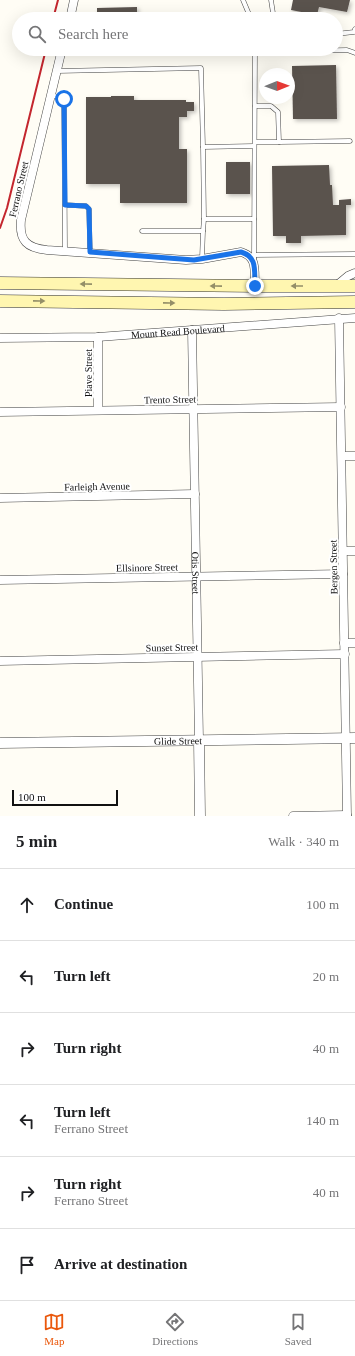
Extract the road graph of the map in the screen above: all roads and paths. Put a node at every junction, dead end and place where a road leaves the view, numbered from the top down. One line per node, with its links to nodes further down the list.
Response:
1 (74, 0): 4 (street)
2 (243, 0): 5 (lane)
3 (271, 0): 6 (lane)
4 (71, 12)
5 (248, 12)
6 (273, 12)
7 (355, 29): 8 (lane)
8 (343, 33)
9 (343, 50): 10 (lane)
10 (355, 53)
11 (60, 56): 13 (street, Ferrano Street)
12 (255, 56): 15 (lane)
13 (57, 71): 14 (street, Ferrano Street); 19 (lane)
14 (51, 95): 20 (lane); 25 (street, Ferrano Street)
15 (255, 106): 17 (lane); 18 (lane)
16 (350, 141): 17 (lane)
17 (279, 142): 18 (lane)
18 (254, 144): 19 (lane); 22 (lane)
19 (203, 147): 21 (lane)
20 (65, 205): 25 (lane); 26 (lane)
21 (204, 219): 22 (lane); 24 (lane)
22 (254, 219): 28 (lane)
23 (142, 230): 24 (lane)
24 (203, 231): 29 (lane)
25 (65, 251): 26 (street, Ferrano Street)
26 (90, 252): 29 (street, Ferrano Street)
27 (355, 254): 28 (lane)
28 (254, 255): 30 (lane)
29 (202, 259): 30 (street, Ferrano Street)
30 (254, 264): 33 (street)
31 (355, 273): 34 (street)
32 (0, 283): 33 (main road, one-way to 32)
33 (255, 286): 34 (main road, one-way to 33); 38 (main road); 39 (main road)
34 (336, 286): 35 (main road)
35 (355, 286)
36 (0, 301): 39 (main road, one-way to 39)
37 (355, 302): 38 (main road)
38 (286, 303): 39 (main road)
39 (224, 304)
40 (339, 318): 41 (street, Mount Read Boulevard); 42 (street, Mount Read Boulevard); 45 (street, Bergen Street)
41 (355, 318)
42 (192, 330): 43 (street, Mount Read Boulevard); 46 (street, Otis Street)
43 (98, 337): 44 (street, Mount Read Boulevard); 47 (street, Piave Street)
44 (0, 338)
45 (341, 407): 46 (street, Trento Street); 49 (street, Bergen Street)
46 (194, 408): 47 (street, Trento Street); 51 (street, Otis Street)
47 (98, 410): 48 (street, Trento Street)
48 (0, 412)
49 (342, 456): 50 (street); 53 (street, Bergen Street)
50 (355, 456)
51 (195, 494): 52 (street, Farleigh Avenue); 56 (street, Otis Street)
52 (0, 498)
53 (343, 551): 54 (street); 55 (street, Bergen Street)
54 (355, 551)
55 (343, 574): 56 (street, Ellsinore Street); 58 (street, Bergen Street)
56 (196, 576): 57 (street, Ellsinore Street); 61 (street, Otis Street)
57 (0, 580)
58 (344, 643): 59 (street); 60 (street, Bergen Street)
59 (355, 643)
60 (345, 654): 61 (street, Sunset Street); 63 (street, Bergen Street)
61 (198, 657): 62 (street, Sunset Street); 64 (street, Otis Street)
62 (0, 661)
63 (350, 738): 64 (street, Glide Street); 68 (street, Bergen Street)
64 (199, 740): 65 (street, Glide Street); 66 (street, Otis Street)
65 (0, 744)
66 (200, 816)
67 (293, 816): 68 (street)
68 (347, 816)

